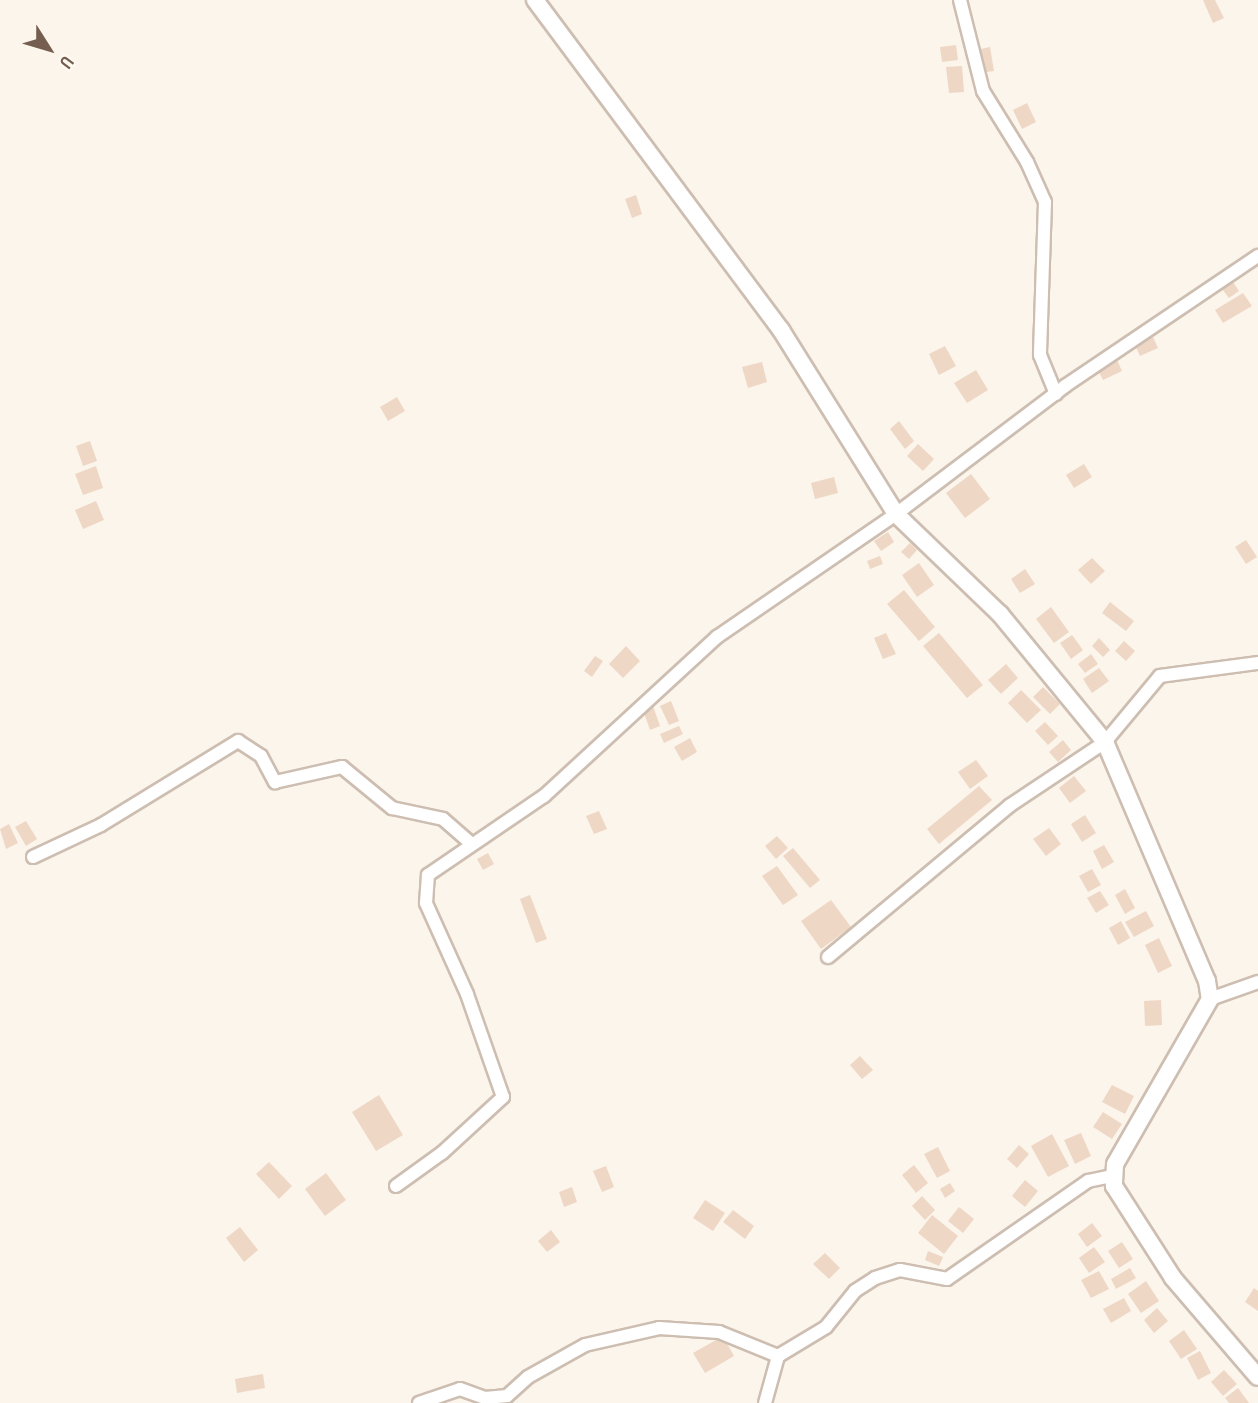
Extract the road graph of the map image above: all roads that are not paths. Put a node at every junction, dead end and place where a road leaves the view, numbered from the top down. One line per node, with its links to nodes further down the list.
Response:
1 (535, 0): 5 (street)
2 (960, 0): 4 (street)
3 (1258, 256): 4 (street)
4 (1056, 394): 5 (street)
5 (896, 514): 7 (street); 8 (street)
6 (1258, 663): 7 (street)
7 (1105, 742): 10 (street); 12 (street)
8 (472, 844): 9 (street); 14 (street)
9 (33, 857)
10 (828, 957)
11 (1258, 982): 12 (street)
12 (1210, 999): 13 (street)
13 (1112, 1176): 15 (street); 16 (street)
14 (396, 1186)
15 (778, 1356): 17 (street); 18 (street)
16 (1258, 1377)
17 (419, 1403)
18 (765, 1403)

